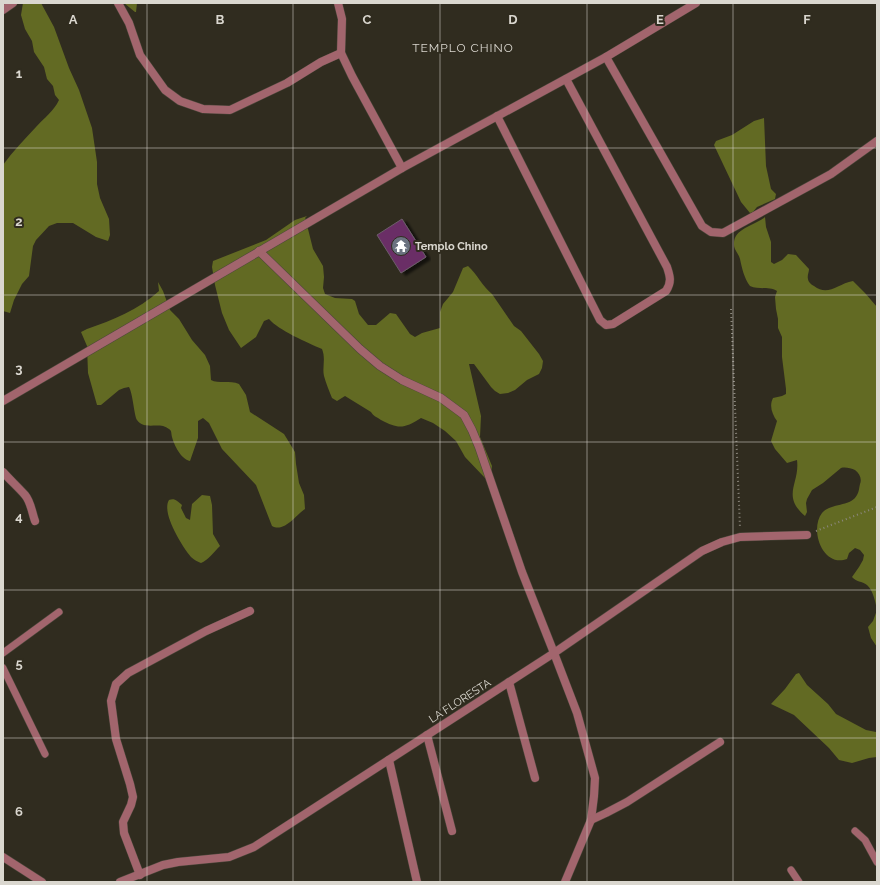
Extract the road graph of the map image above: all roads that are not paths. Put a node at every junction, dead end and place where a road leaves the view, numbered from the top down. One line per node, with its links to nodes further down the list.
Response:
1 (14, 3): 5 (street)
2 (118, 3): 6 (street)
3 (338, 3): 6 (street)
4 (696, 3): 7 (street)
5 (3, 10)
6 (341, 53): 11 (street)
7 (606, 57): 8 (street); 10 (street)
8 (566, 79): 9 (street); 9 (street)
9 (498, 116): 11 (street)
10 (877, 141)
11 (402, 168): 12 (street)
12 (259, 251): 13 (street); 20 (street)
13 (3, 401)
14 (3, 472): 15 (street)
15 (35, 521)
16 (807, 535): 20 (street, LA FLORESTA)
17 (250, 611): 34 (street)
18 (59, 612): 19 (lane)
19 (3, 653)
20 (554, 653): 22 (street, LA FLORESTA); 28 (street)
21 (3, 668): 25 (lane)
22 (509, 682): 23 (street, LA FLORESTA); 27 (street)
23 (427, 735): 26 (street, LA FLORESTA); 29 (street)
24 (720, 742): 28 (street)
25 (44, 754)
26 (389, 760): 34 (street, LA FLORESTA); 37 (street)
27 (535, 778)
28 (591, 820): 38 (street)
29 (452, 831)
30 (855, 831): 32 (lane)
31 (3, 857): 35 (street)
32 (877, 862)
33 (791, 870): 39 (lane)
34 (138, 878): 36 (street, LA FLORESTA)
35 (42, 882)
36 (120, 882)
37 (417, 882)
38 (564, 882)
39 (799, 882)

